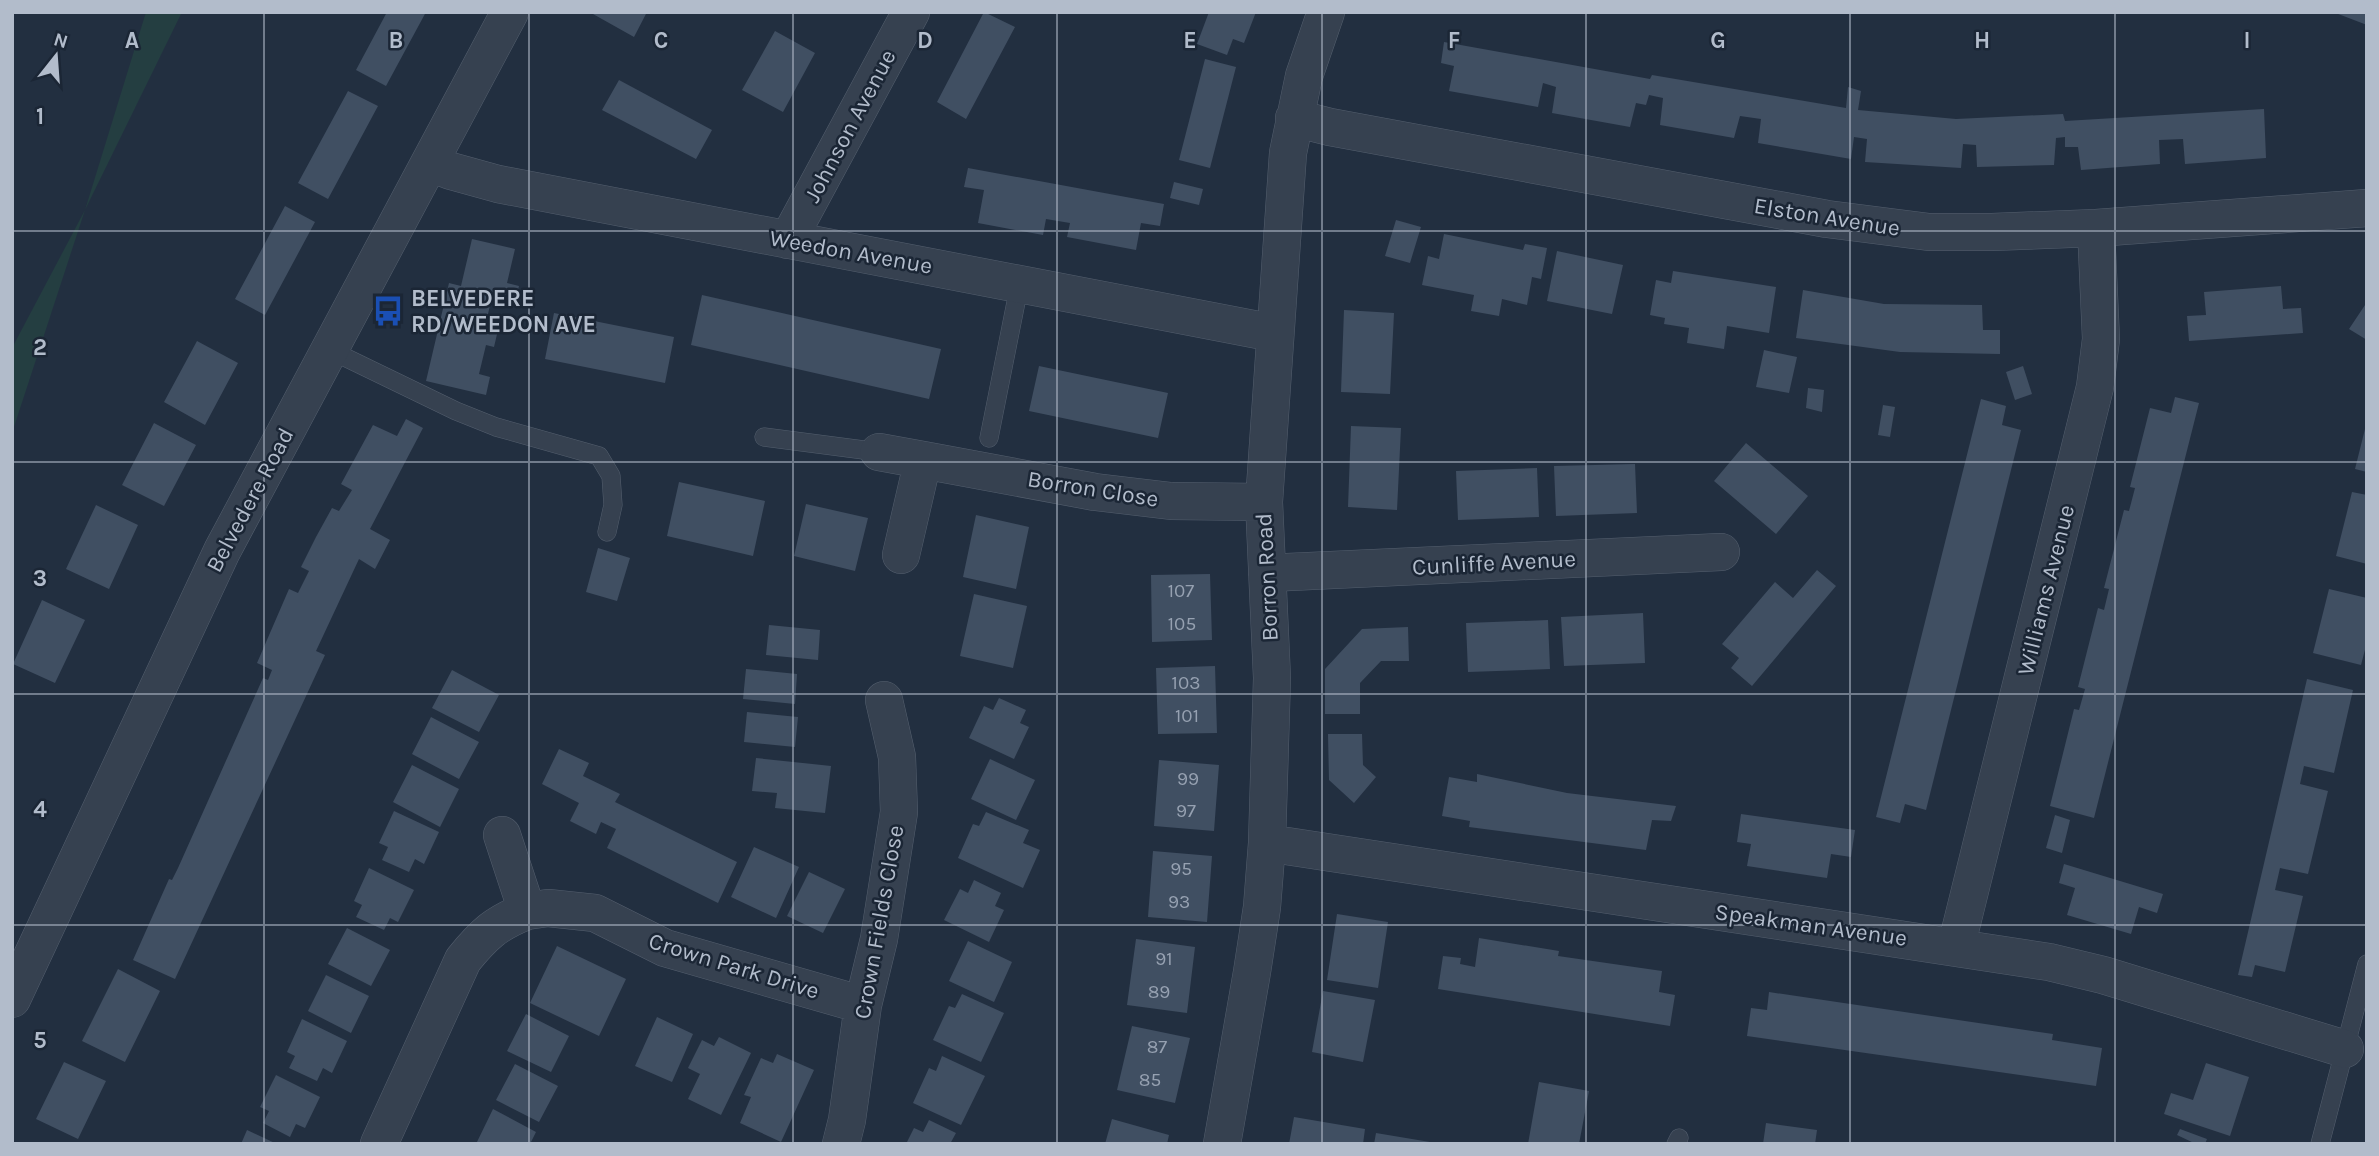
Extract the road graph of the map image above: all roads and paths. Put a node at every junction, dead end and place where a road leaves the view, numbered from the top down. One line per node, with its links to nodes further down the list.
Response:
1 (510, 12): 5 (street, Belvedere Road)
2 (911, 12): 8 (street, Johnson Avenue)
3 (1326, 12): 4 (street, Borron Road)
4 (1294, 118): 7 (street, Elston Avenue); 10 (street, Borron Road)
5 (430, 163): 8 (street, Weedon Avenue); 11 (street, Belvedere Road)
6 (2367, 208): 7 (street, Elston Avenue)
7 (2096, 228): 25 (street, Williams Avenue)
8 (788, 240): 9 (street, Weedon Avenue)
9 (1020, 282): 10 (street, Weedon Avenue); 13 (lane)
10 (1274, 333): 16 (street, Borron Road)
11 (330, 350): 17 (lane); 27 (street, Belvedere Road)
12 (764, 438): 14 (lane, Borron Close)
13 (989, 438)
14 (879, 452): 15 (street, Borron Close)
15 (923, 460): 16 (street, Borron Close); 19 (street)
16 (1264, 502): 20 (street, Borron Road)
17 (607, 532)
18 (1721, 552): 20 (street, Cunliffe Avenue)
19 (901, 555)
20 (1267, 573): 23 (street, Borron Road)
21 (883, 700): 28 (street, Crown Fields Close)
22 (502, 835): 24 (street)
23 (1268, 843): 25 (street, Speakman Avenue); 32 (street, Borron Road)
24 (527, 911): 28 (street, Crown Park Drive); 30 (street, Crown Park Drive)
25 (1956, 947): 29 (street, Speakman Avenue)
26 (2367, 964): 29 (lane)
27 (12, 999)
28 (863, 1004): 31 (street, Crown Fields Close)
29 (2345, 1049): 33 (lane)
30 (379, 1144)
31 (841, 1144)
32 (1222, 1144)
33 (2320, 1144)

